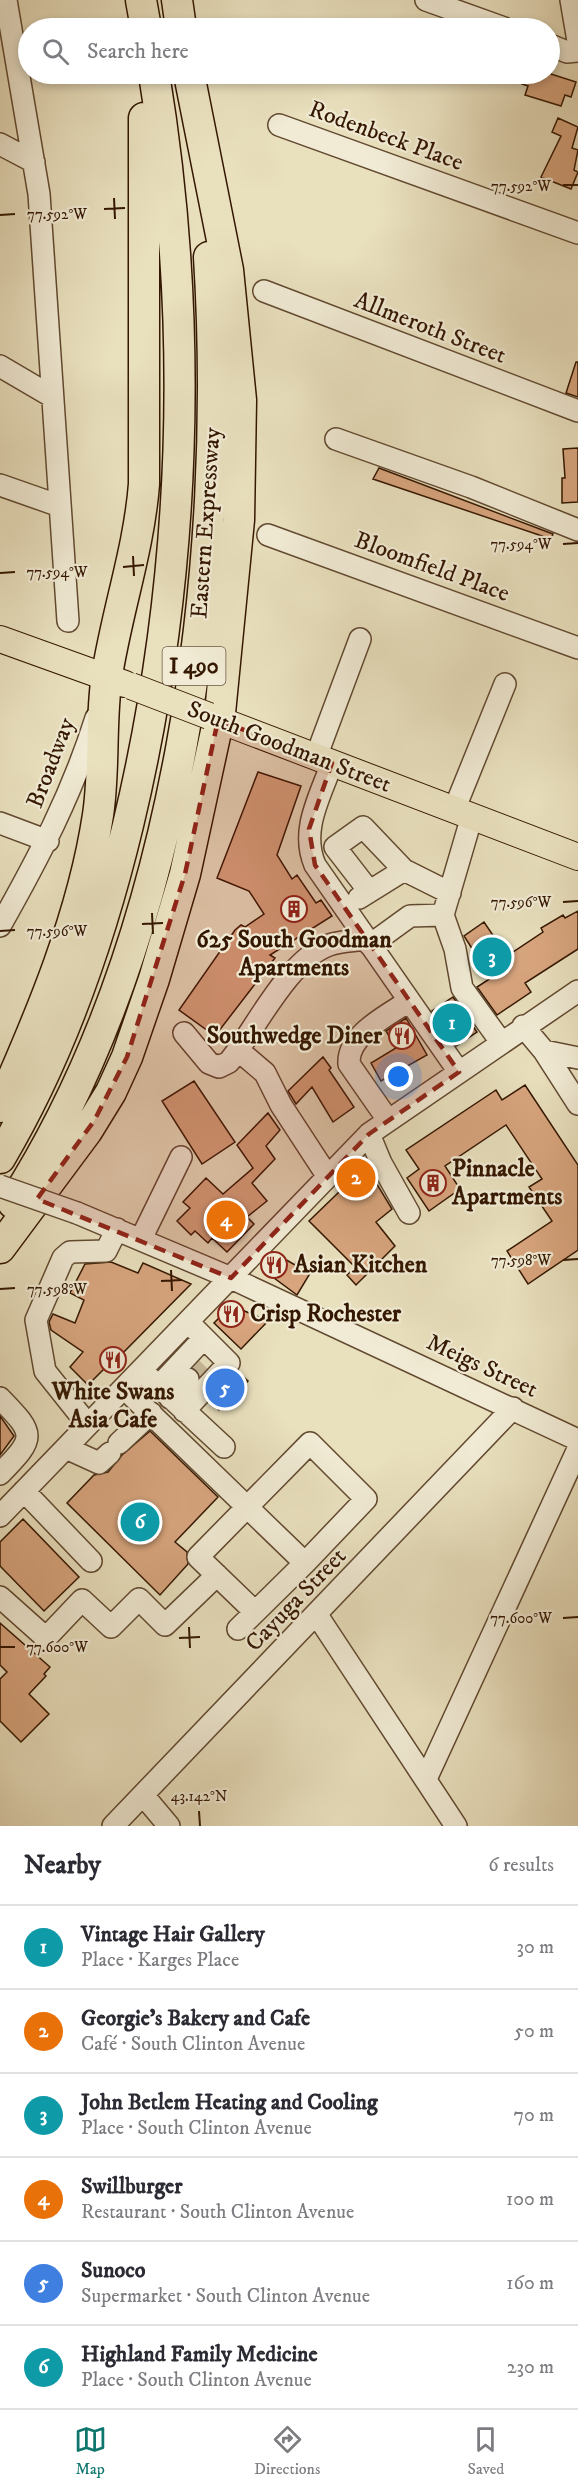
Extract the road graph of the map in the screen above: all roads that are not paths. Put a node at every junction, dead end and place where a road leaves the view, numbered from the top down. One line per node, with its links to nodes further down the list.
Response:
1 (6, 0): 10 (street)
2 (141, 0): 6 (highway)
3 (177, 0): 7 (highway)
4 (426, 0): 8 (street)
5 (571, 0): 9 (street)
6 (143, 18)
7 (180, 18)
8 (476, 18)
9 (578, 41)
10 (7, 48): 19 (street)
11 (560, 49): 12 (street)
12 (578, 51)
13 (143, 84): 34 (highway)
14 (155, 84): 64 (highway, Eastern Expressway / I 490)
15 (190, 84): 68 (highway, Eastern Expressway / I 490)
16 (191, 84): 36 (highway)
17 (279, 124): 20 (street, Rodenbeck Place)
18 (0, 144): 19 (street)
19 (34, 162): 23 (street)
20 (578, 232)
21 (264, 291): 24 (street, Allmeroth Street)
22 (0, 366): 23 (street)
23 (51, 396): 27 (street)
24 (578, 411)
25 (336, 439): 28 (street)
26 (0, 485): 27 (street)
27 (60, 506): 30 (street)
28 (578, 530)
29 (268, 535): 33 (street, Bloomfield Place)
30 (68, 621)
31 (0, 639): 34 (main road, South Goodman Street)
32 (360, 639): 37 (street)
33 (578, 648)
34 (119, 681): 36 (main road, South Goodman Street, bridge); 40 (street, Broadway); 60 (highway)
35 (505, 684): 38 (street)
36 (214, 718): 37 (main road, South Goodman Street); 71 (highway)
37 (324, 760): 38 (main road, South Goodman Street); 45 (street)
38 (463, 813): 41 (main road, South Goodman Street); 44 (street)
39 (0, 823): 40 (street)
40 (48, 840): 47 (street, Broadway)
41 (578, 857)
42 (404, 870): 43 (street); 43 (street); 44 (street)
43 (369, 891): 45 (street)
44 (450, 893): 46 (street)
45 (347, 912): 48 (street); 49 (street)
46 (443, 915): 48 (street); 54 (street)
47 (0, 926)
48 (368, 942): 49 (street); 51 (street)
49 (332, 944): 55 (street)
50 (578, 991): 52 (street)
51 (409, 1001): 58 (street); 61 (street)
52 (523, 1026): 54 (street); 56 (street)
53 (184, 1033): 55 (street)
54 (501, 1042): 58 (street)
55 (238, 1050): 65 (street)
56 (544, 1051): 57 (street); 59 (street)
57 (578, 1058)
58 (459, 1072): 61 (street)
59 (578, 1104)
60 (0, 1107)
61 (388, 1120): 62 (street)
62 (369, 1134): 65 (street); 67 (street)
63 (181, 1157): 70 (street)
64 (0, 1158)
65 (328, 1177): 72 (street)
66 (0, 1186): 69 (street, Meigs Street, bridge)
67 (409, 1213)
68 (0, 1223)
69 (117, 1229): 70 (street, Meigs Street); 81 (street)
70 (141, 1239): 72 (street, Meigs Street)
71 (0, 1248)
72 (231, 1278): 73 (street); 79 (street, Meigs Street)
73 (188, 1322): 74 (street); 75 (street)
74 (203, 1357): 78 (street); 78 (street); 78 (street)
75 (141, 1370): 76 (street); 78 (street)
76 (124, 1388): 80 (street); 81 (street)
77 (0, 1398): 82 (street)
78 (171, 1399): 84 (street)
79 (513, 1408): 83 (street, Meigs Street); 95 (street, Cayuga Street)
80 (151, 1413): 86 (street); 89 (street)
81 (88, 1425): 86 (street)
82 (28, 1436): 86 (street); 87 (street)
83 (578, 1440)
84 (224, 1448)
85 (578, 1449): 97 (street)
86 (60, 1454): 88 (street)
87 (0, 1474)
88 (9, 1500): 90 (street)
89 (247, 1505): 91 (street); 91 (street); 92 (street)
90 (91, 1561)
91 (304, 1563): 94 (street)
92 (217, 1575): 93 (street); 94 (street)
93 (0, 1597)
94 (255, 1612): 96 (street)
95 (318, 1615): 97 (street); 98 (street, Cayuga Street)
96 (238, 1629)
97 (426, 1779): 101 (street)
98 (143, 1795): 99 (street, Cayuga Street); 100 (street)
99 (113, 1826)
100 (169, 1826)
101 (456, 1826)

